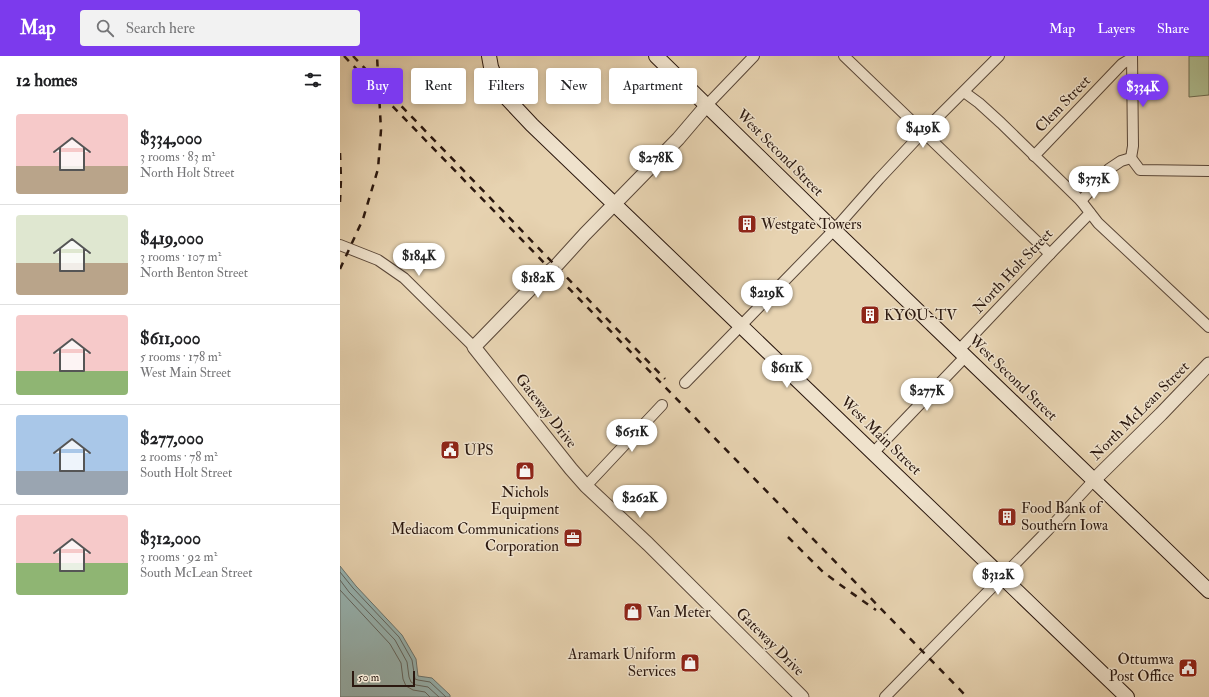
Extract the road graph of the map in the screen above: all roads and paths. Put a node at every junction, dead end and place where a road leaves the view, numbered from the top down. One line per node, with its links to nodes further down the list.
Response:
1 (489, 56): 14 (main road, West Main Street)
2 (656, 56): 8 (main road, West Second Street)
3 (754, 56): 8 (street)
4 (844, 56): 9 (street)
5 (999, 56): 7 (street)
6 (1132, 57): 10 (street, Clem Street); 11 (street)
7 (964, 92): 9 (street); 10 (street)
8 (707, 105): 14 (street); 16 (main road, West Second Street)
9 (923, 132): 16 (street); 18 (street)
10 (1034, 156): 13 (street)
11 (1131, 158): 12 (street); 13 (street)
12 (1209, 171)
13 (1081, 201): 15 (street)
14 (614, 204): 19 (main road, West Main Street); 21 (street)
15 (1090, 213): 18 (street, North Holt Street); 20 (street)
16 (834, 230): 19 (street); 22 (main road, West Second Street)
17 (340, 244): 21 (street, Gateway Drive)
18 (1050, 254): 22 (street, North Holt Street)
19 (740, 326): 24 (street); 26 (main road, West Main Street)
20 (1209, 327)
21 (474, 347): 28 (street, Gateway Drive)
22 (962, 354): 26 (street, North Holt Street); 27 (main road, West Second Street)
23 (1209, 364): 27 (street, North McLean Street)
24 (685, 383)
25 (662, 405): 28 (street)
26 (872, 453): 29 (main road, West Main Street)
27 (1094, 480): 29 (street); 30 (main road, West Second Street)
28 (586, 486): 32 (street, Gateway Drive)
29 (1002, 576): 31 (main road, West Main Street); 33 (street)
30 (1209, 591)
31 (1125, 696)
32 (802, 697)
33 (885, 697)

